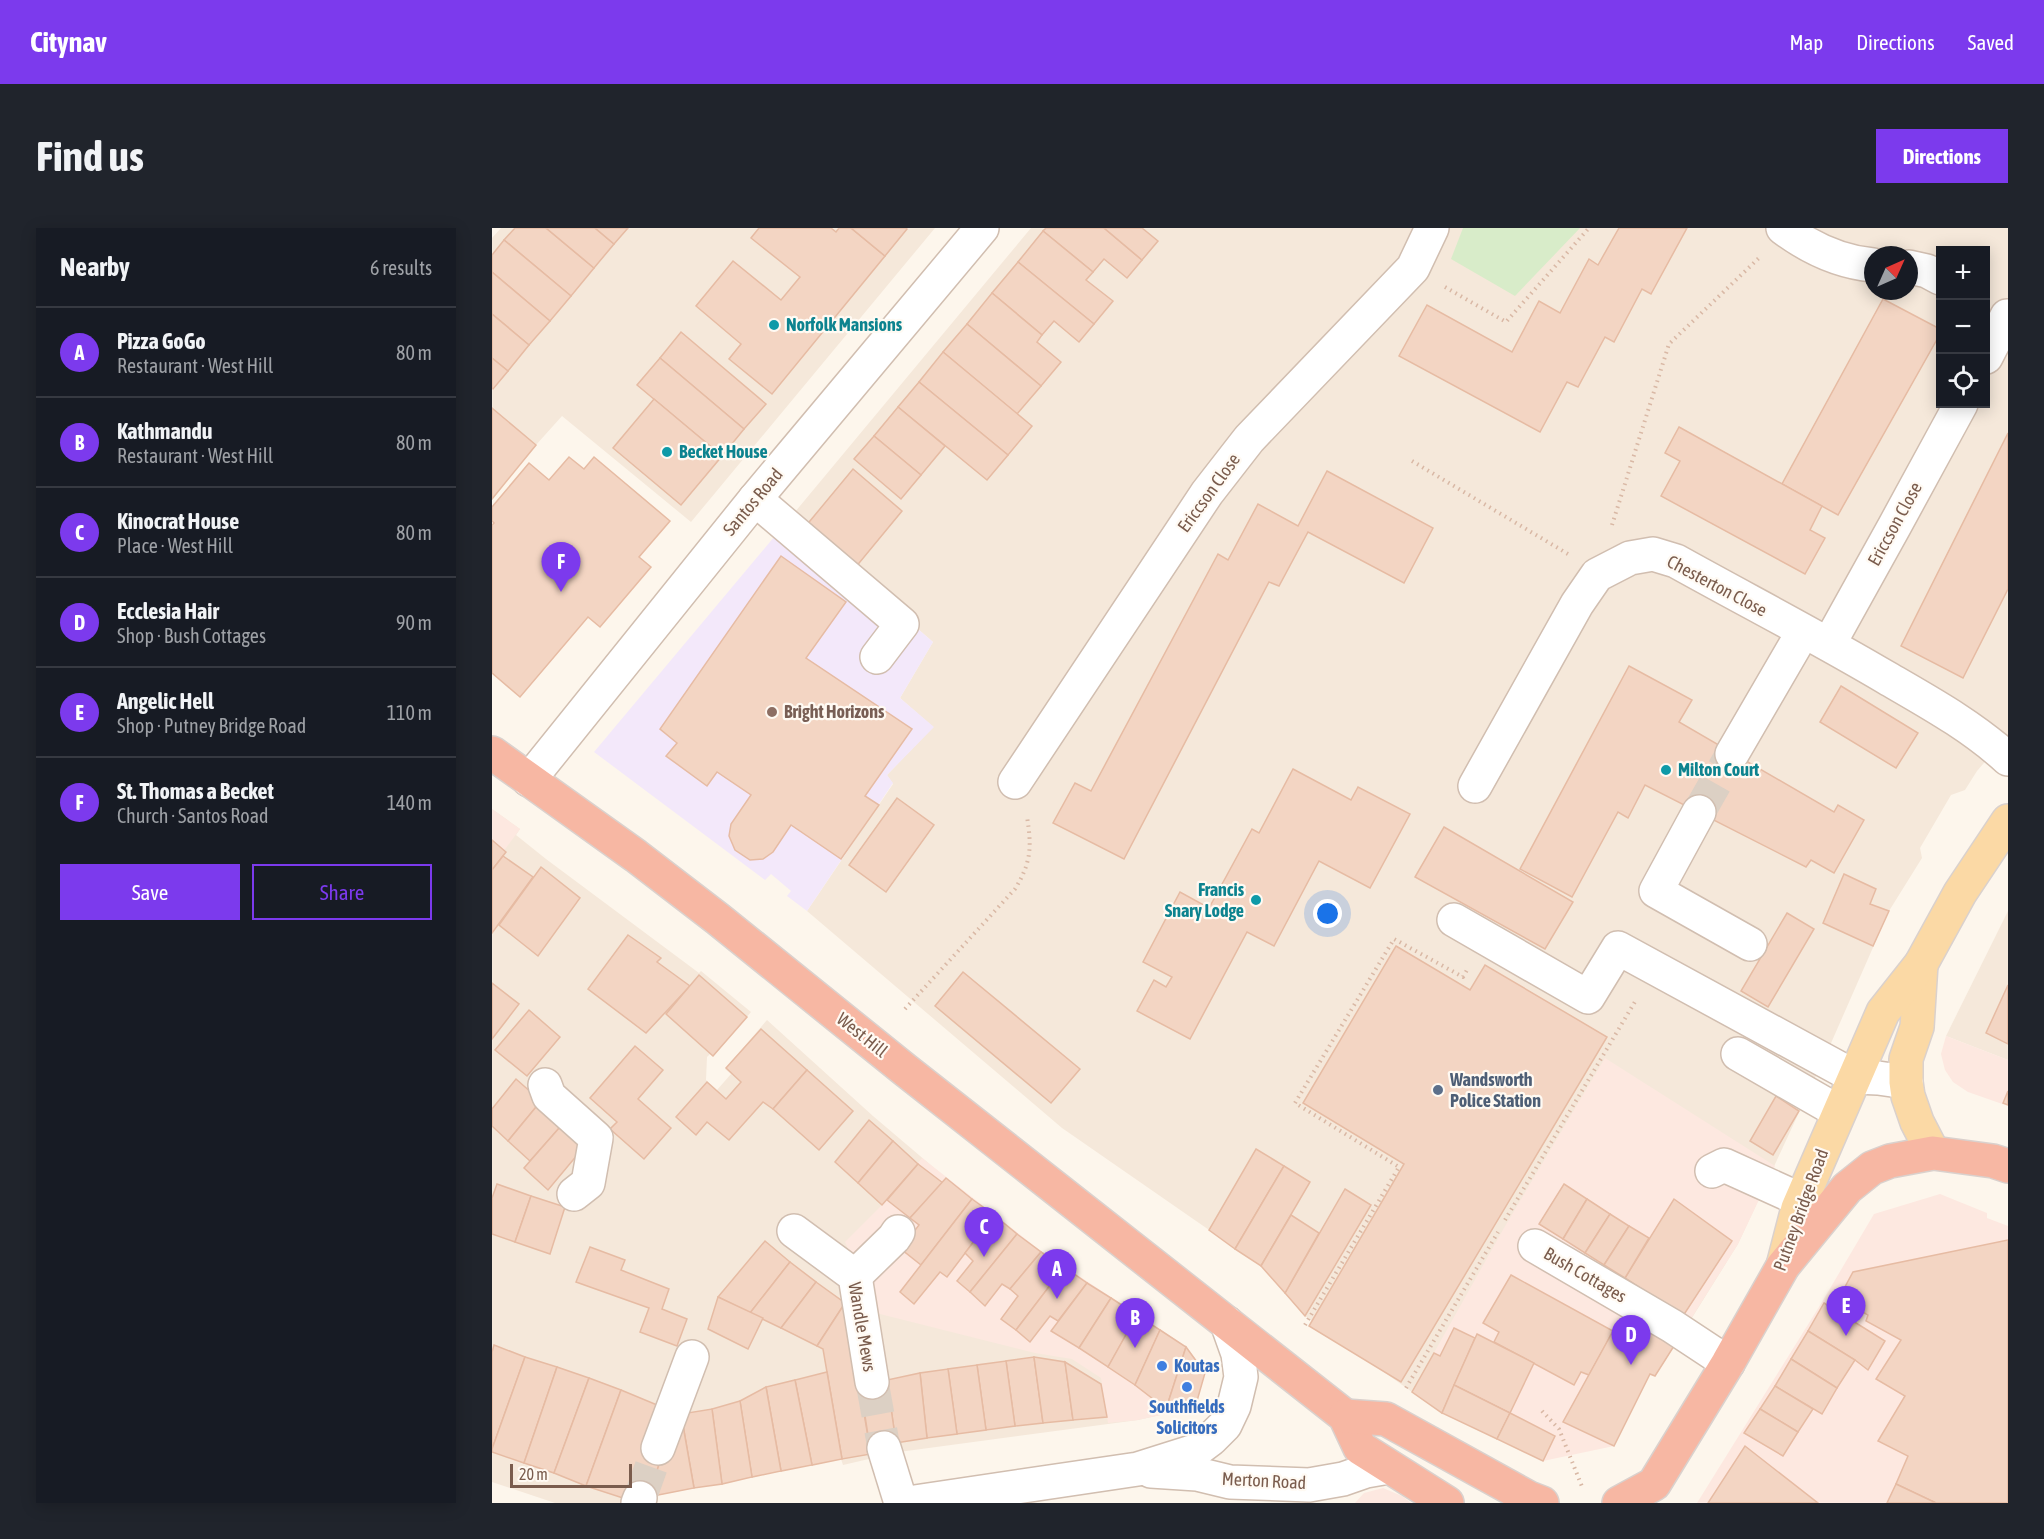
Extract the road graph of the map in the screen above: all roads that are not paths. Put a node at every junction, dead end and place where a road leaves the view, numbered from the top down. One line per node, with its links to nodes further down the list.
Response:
1 (982, 228): 11 (street, Santos Road)
2 (1432, 228): 18 (street, Ericcson Close)
3 (1785, 229): 4 (street)
4 (1864, 263)
5 (1918, 269): 6 (street)
6 (1936, 276)
7 (1990, 306): 8 (street)
8 (2008, 316): 9 (street)
9 (1988, 354)
10 (1959, 408): 12 (street, Ericcson Close)
11 (755, 499): 13 (street); 17 (street, Santos Road)
12 (1816, 638): 15 (street, Ericcson Close); 16 (street, Chesterton Close); 19 (street, Chesterton Close)
13 (877, 657)
14 (492, 753): 17 (highway, West Hill)
15 (1732, 754)
16 (2008, 759)
17 (529, 780): 40 (highway, West Hill)
18 (1015, 782)
19 (1475, 786)
20 (1699, 812): 23 (street)
21 (2008, 821): 24 (main road, Putney Bridge Road)
22 (1454, 920): 26 (street)
23 (1750, 944)
24 (1921, 964): 26 (main road, Putney Bridge Road); 27 (main road, Putney Bridge Road)
25 (1738, 1054): 29 (street)
26 (1855, 1077): 27 (street); 29 (main road, Putney Bridge Road)
27 (1906, 1082): 30 (main road, Putney Bridge Road)
28 (546, 1085): 33 (street)
29 (1839, 1112): 34 (main road, Putney Bridge Road)
30 (1933, 1153): 31 (highway); 38 (highway)
31 (2008, 1166)
32 (1712, 1171): 34 (street)
33 (574, 1194)
34 (1801, 1200): 38 (main road, Putney Bridge Road)
35 (794, 1231): 39 (street, Wandle Mews)
36 (898, 1232): 39 (street)
37 (1535, 1245): 42 (street, Bush Cottages)
38 (1783, 1266): 42 (highway, Putney Bridge Road)
39 (855, 1276): 43 (street, Wandle Mews)
40 (1227, 1323): 44 (highway, West Hill); 48 (street, Merton Road)
41 (692, 1357): 45 (street)
42 (1728, 1363): 50 (highway, Putney Bridge Road)
43 (872, 1382)
44 (1345, 1416): 47 (highway); 54 (highway)
45 (658, 1448)
46 (884, 1448): 51 (street)
47 (1389, 1467): 49 (street, Merton Road); 53 (highway)
48 (1138, 1469): 49 (street, Merton Road); 52 (street, Merton Road)
49 (1338, 1491)
50 (1654, 1493): 55 (highway)
51 (901, 1503)
52 (908, 1503)
53 (1447, 1503)
54 (1542, 1503)
55 (1619, 1503)

